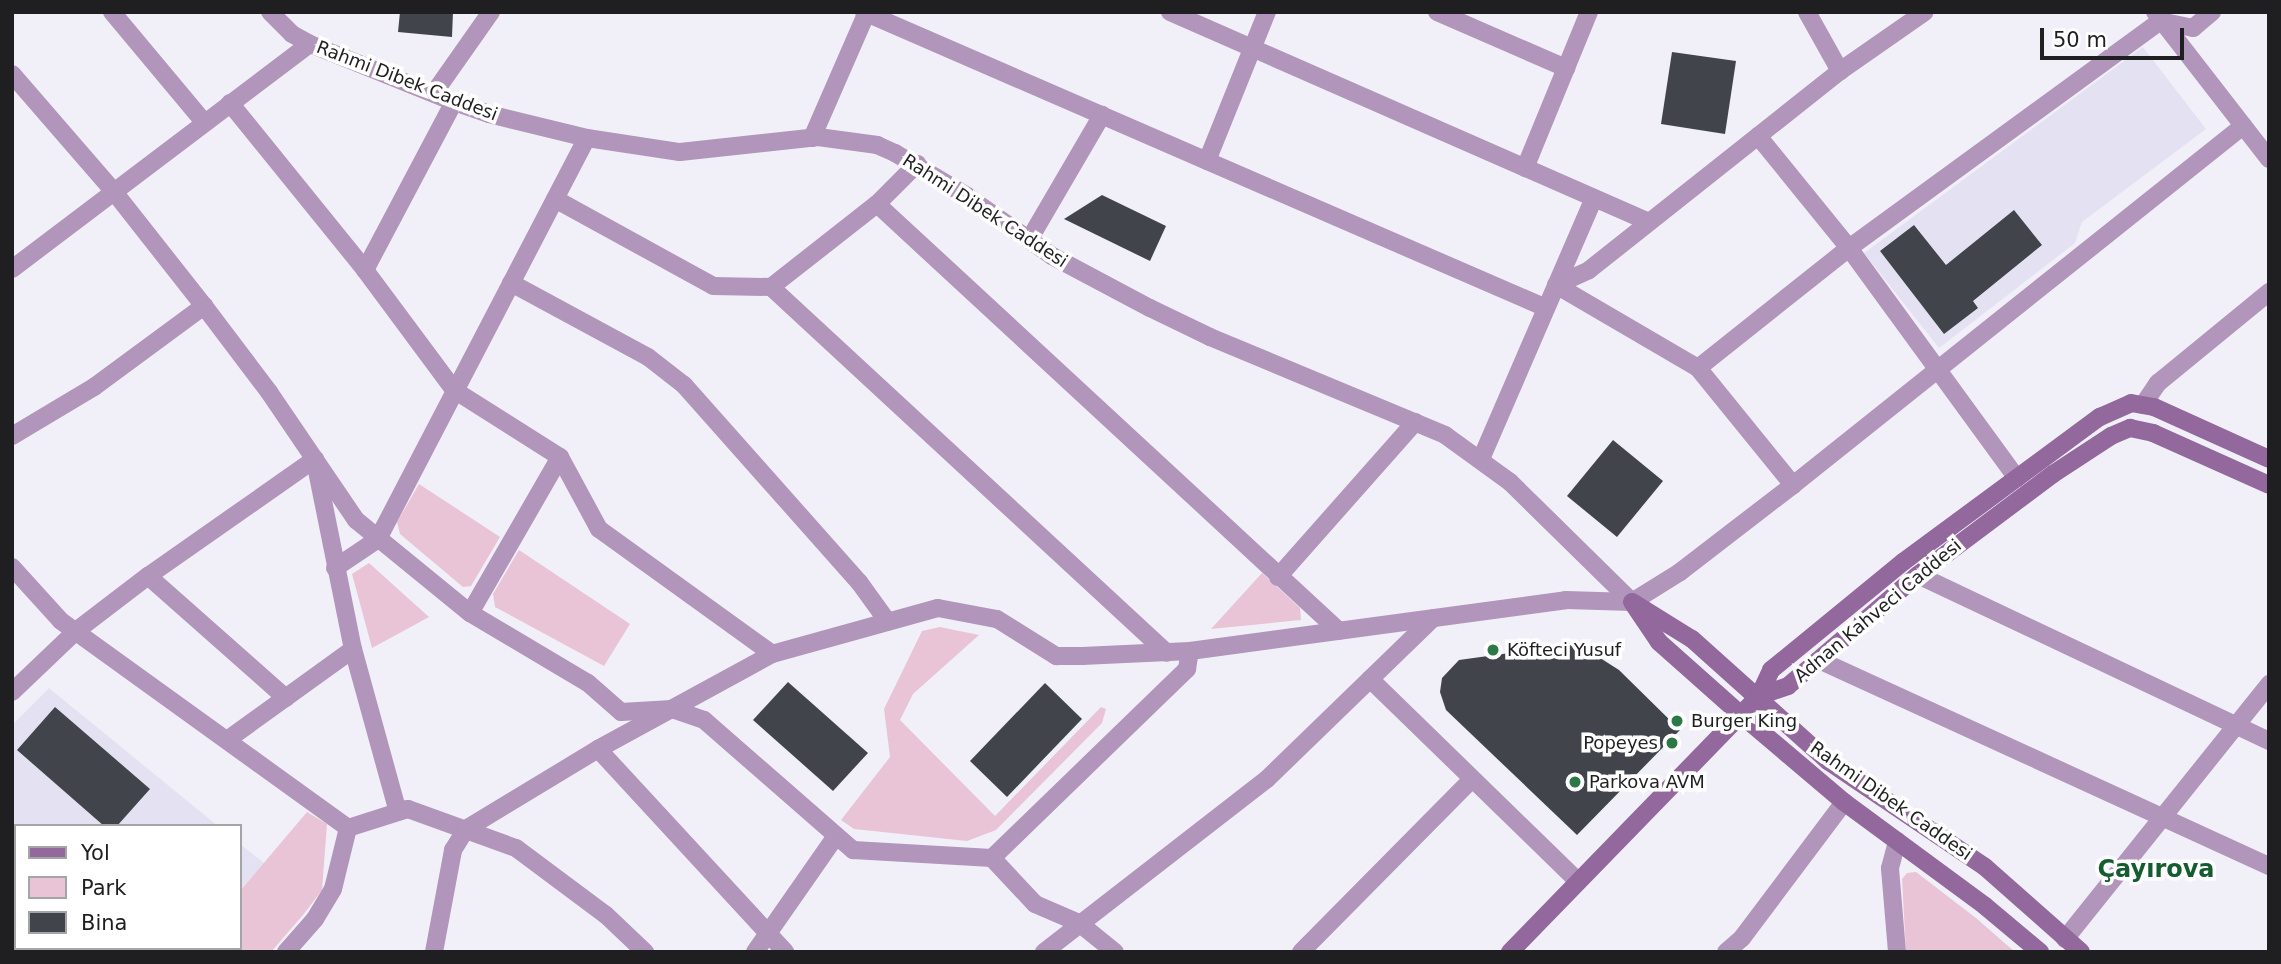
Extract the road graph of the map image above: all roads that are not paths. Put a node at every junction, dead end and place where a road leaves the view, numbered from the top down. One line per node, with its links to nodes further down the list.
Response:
1 (113, 12): 22 (street)
2 (270, 12): 13 (street, Rahmi Dibek Caddesi)
3 (491, 12): 18 (street)
4 (1170, 12): 14 (street)
5 (1267, 12): 14 (street)
6 (1437, 12): 15 (street)
7 (1589, 12): 15 (street)
8 (1807, 12): 16 (street)
9 (1925, 12): 16 (street)
10 (2212, 12): 12 (street)
11 (866, 13): 21 (street); 26 (street)
12 (2158, 17): 23 (street); 37 (street)
13 (310, 44): 18 (street, Rahmi Dibek Caddesi); 20 (street)
14 (1252, 48): 28 (street); 30 (street)
15 (1566, 68): 30 (street)
16 (1840, 71): 24 (street)
17 (12, 74): 31 (street)
18 (434, 93): 19 (street, Rahmi Dibek Caddesi)
19 (454, 102): 25 (street, Rahmi Dibek Caddesi); 39 (street)
20 (230, 103): 22 (street); 39 (street)
21 (1102, 116): 28 (street); 36 (street)
22 (204, 122): 31 (street)
23 (2243, 126): 27 (street); 47 (street)
24 (1758, 136): 35 (street); 37 (street)
25 (587, 138): 26 (street, Rahmi Dibek Caddesi); 33 (street)
26 (813, 138): 29 (street, Rahmi Dibek Caddesi)
27 (2269, 159)
28 (1207, 161): 45 (street)
29 (917, 164): 34 (street); 36 (street, Rahmi Dibek Caddesi)
30 (1525, 168): 32 (street)
31 (115, 193): 38 (street); 44 (street)
32 (1594, 198): 35 (street); 41 (street)
33 (555, 199): 40 (street); 42 (street)
34 (877, 204): 42 (street); 64 (street)
35 (1649, 222): 41 (street)
36 (1029, 240): 50 (street, Rahmi Dibek Caddesi)
37 (1849, 248): 46 (street); 47 (street)
38 (12, 269)
39 (365, 270): 48 (street)
40 (511, 283): 48 (street); 68 (street)
41 (1556, 285): 45 (street); 46 (street)
42 (771, 287): 73 (street)
43 (2269, 292): 49 (street)
44 (204, 306): 51 (street); 53 (street)
45 (1546, 308): 55 (street)
46 (1698, 368): 57 (street)
47 (1940, 369): 56 (street); 57 (street)
48 (454, 390): 52 (street); 59 (street)
49 (2143, 405): 54 (main road); 56 (main road)
50 (1415, 422): 55 (street, Rahmi Dibek Caddesi); 64 (street)
51 (12, 436)
52 (560, 457): 66 (street); 74 (street)
53 (315, 459): 59 (street); 61 (street); 63 (street)
54 (2269, 459)
55 (1481, 460): 65 (street, Rahmi Dibek Caddesi)
56 (2017, 478): 79 (main road)
57 (1793, 485): 65 (street)
58 (2269, 485): 62 (main road, Adnan Kahveci Caddesi)
59 (378, 539): 61 (street); 66 (street)
60 (12, 568): 69 (street)
61 (335, 568): 71 (street)
62 (1918, 575): 75 (main road, Adnan Kahveci Caddesi); 83 (street)
63 (148, 576): 69 (street); 80 (street)
64 (1279, 577): 70 (street)
65 (1632, 602): 67 (street); 79 (main road, Rahmi Dibek Caddesi); 82 (main road, Rahmi Dibek Caddesi)
66 (470, 613): 81 (street)
67 (1433, 618): 70 (street); 76 (street)
68 (888, 622): 73 (street); 74 (street)
69 (76, 631): 78 (street); 84 (street)
70 (1339, 631): 72 (street)
71 (353, 649): 80 (street); 89 (street)
72 (1190, 651): 73 (street); 95 (street)
73 (1167, 653)
74 (772, 654): 81 (street)
75 (1819, 660): 79 (main road, Adnan Kahveci Caddesi); 90 (street)
76 (1370, 679): 87 (street); 98 (street)
77 (2269, 684): 83 (street)
78 (12, 692)
79 (1759, 696): 82 (main road, Adnan Kahveci Caddesi); 100 (main road, Rahmi Dibek Caddesi)
80 (286, 698): 84 (street)
81 (672, 709): 86 (street); 93 (street)
82 (1740, 714): 88 (main road, Rahmi Dibek Caddesi); 97 (main road, Adnan Kahveci Caddesi)
83 (2235, 725): 85 (street); 90 (street)
84 (227, 740): 91 (street)
85 (2269, 741)
86 (598, 749): 92 (street); 99 (street)
87 (1472, 779): 97 (street); 109 (street)
88 (1844, 802): 94 (main road, Rahmi Dibek Caddesi); 101 (street)
89 (398, 812): 91 (street); 92 (street)
90 (2162, 817): 96 (street); 100 (street)
91 (348, 828): 103 (street)
92 (466, 829): 102 (street); 104 (street)
93 (836, 836): 95 (street); 99 (street)
94 (1897, 841): 112 (street); 113 (main road, Rahmi Dibek Caddesi)
95 (992, 858): 98 (street)
96 (2269, 866)
97 (1578, 881): 110 (main road, Adnan Kahveci Caddesi)
98 (1079, 923): 107 (street); 108 (street)
99 (768, 933): 105 (street); 106 (street)
100 (2065, 939): 114 (main road, Rahmi Dibek Caddesi)
101 (1744, 945): 111 (street)
102 (642, 951)
103 (286, 952)
104 (434, 952)
105 (755, 952)
106 (785, 952)
107 (1044, 952)
108 (1115, 952)
109 (1301, 952)
110 (1510, 952)
111 (1726, 952)
112 (1897, 952)
113 (2040, 952)
114 (2081, 952)

